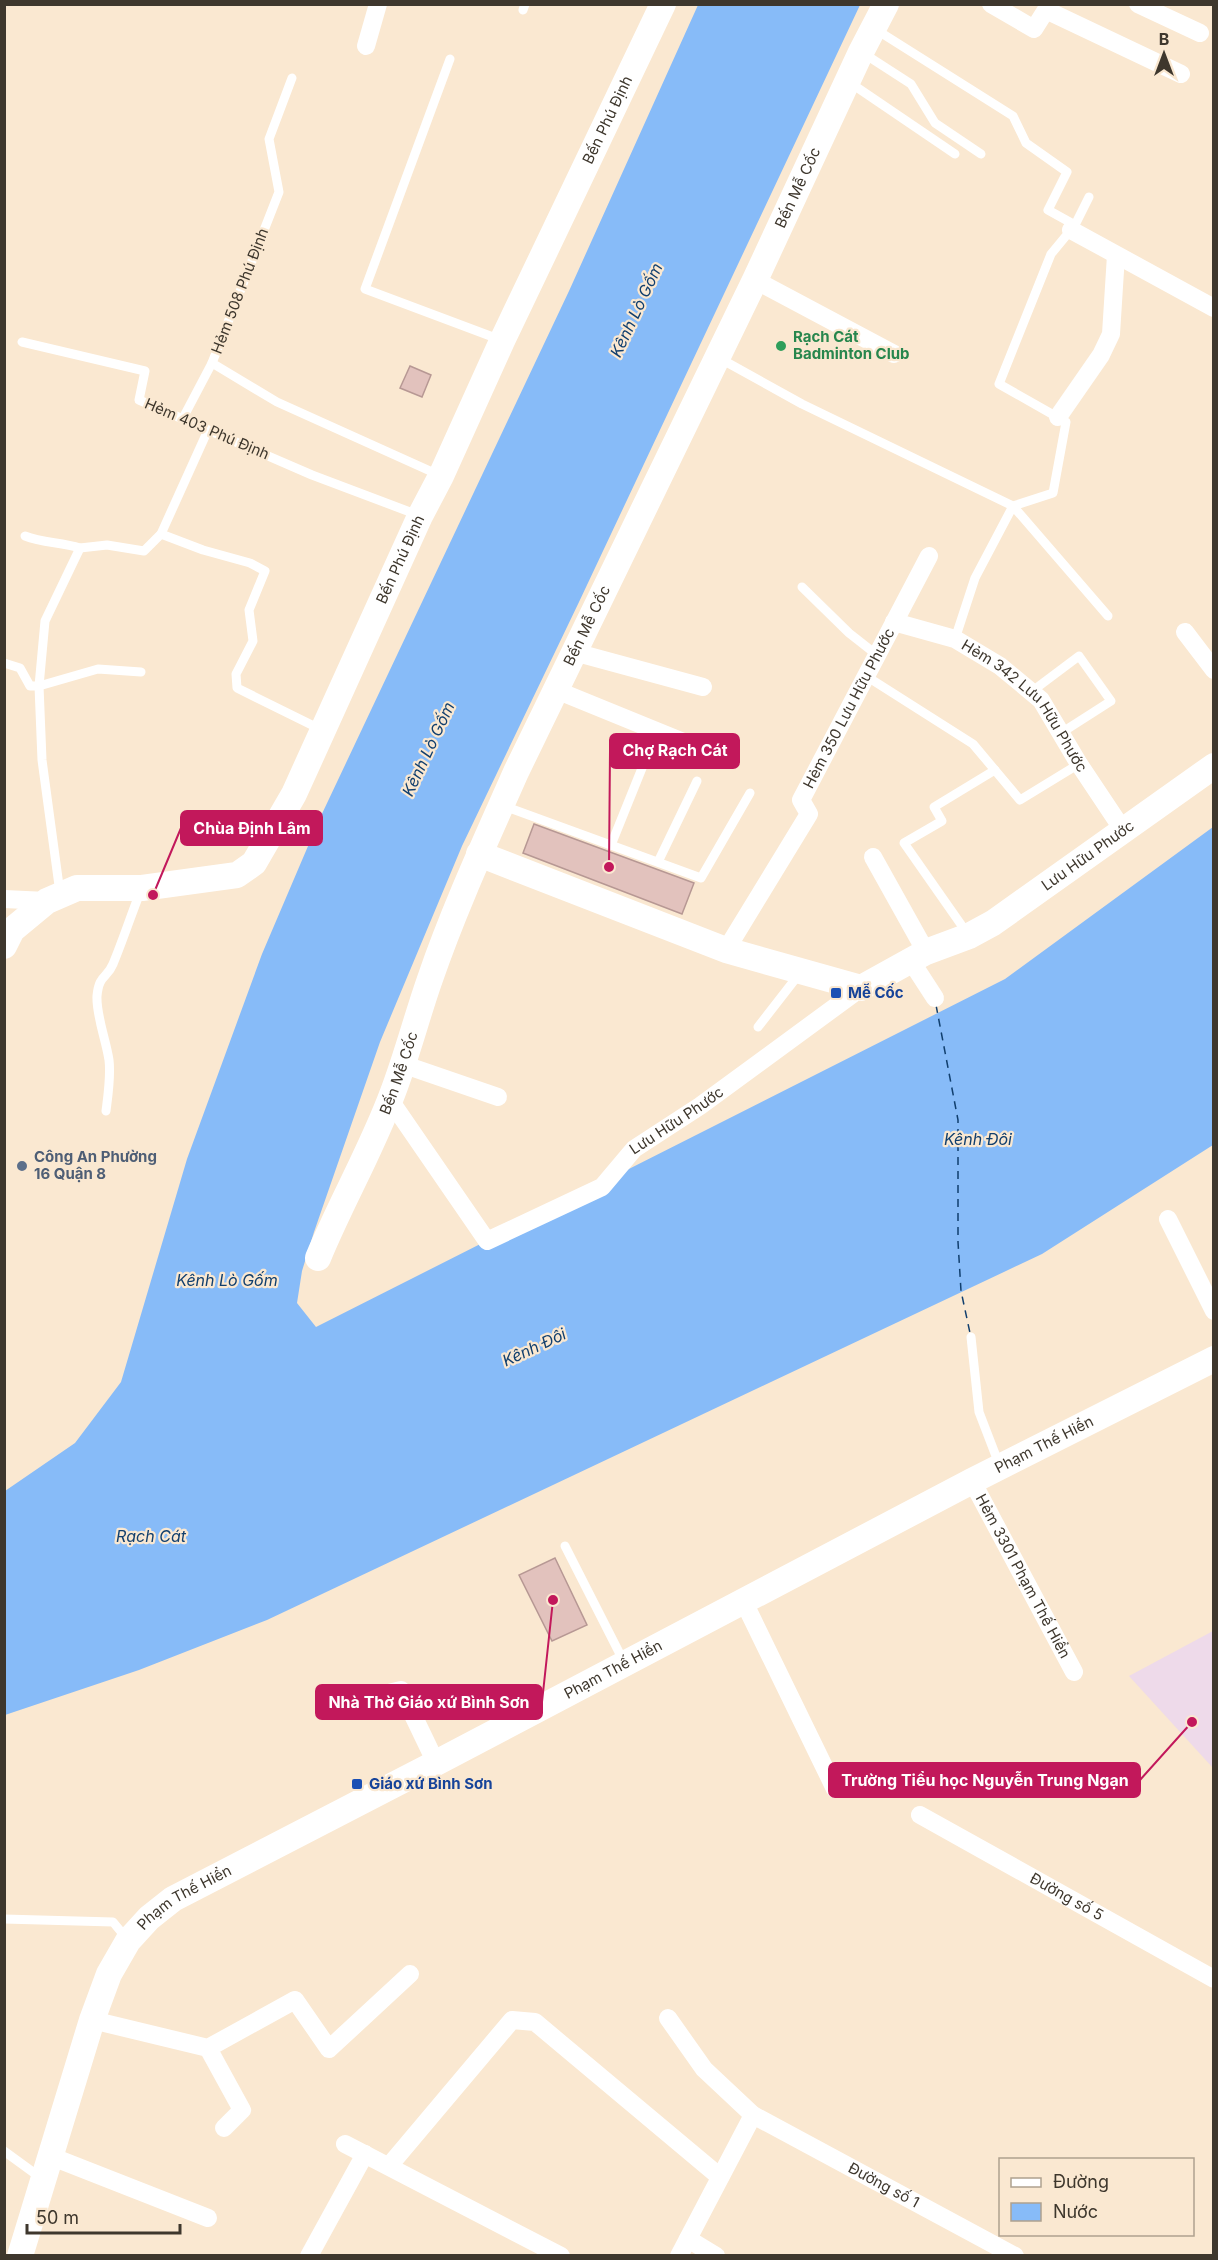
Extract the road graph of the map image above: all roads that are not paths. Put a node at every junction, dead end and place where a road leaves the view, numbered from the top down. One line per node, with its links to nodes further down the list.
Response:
1 (378, 4): 8 (street)
2 (663, 4): 21 (street, Bến Phú Định)
3 (886, 4): 6 (street, Bến Mễ Cốc)
4 (991, 4): 11 (street)
5 (1138, 4): 7 (street)
6 (873, 27): 9 (street, Bến Mễ Cốc); 17 (lane)
7 (1200, 33)
8 (366, 46)
9 (861, 52): 13 (street, Bến Mễ Cốc); 15 (lane)
10 (450, 59): 21 (lane)
11 (1181, 74)
12 (292, 78): 25 (lane, Hẻm 508 Phú Định)
13 (847, 80): 14 (lane); 19 (street, Bến Mễ Cốc)
14 (955, 154)
15 (981, 154)
16 (1089, 197): 17 (lane)
17 (1073, 227): 18 (street); 26 (lane)
18 (1116, 255): 20 (street); 26 (street)
19 (755, 280): 23 (street); 24 (street, Bến Mễ Cốc)
20 (1214, 308)
21 (502, 341): 29 (street, Bến Phú Định)
22 (22, 342): 27 (lane, Hẻm 403 Phú Định)
23 (894, 354)
24 (718, 357): 30 (lane); 41 (street, Bến Mễ Cốc)
25 (212, 363): 27 (lane); 29 (lane, Hẻm 508 Phú Định)
26 (1058, 417): 30 (lane)
27 (183, 418): 28 (lane, Hẻm 403 Phú Định)
28 (208, 430): 31 (lane, Hẻm 403 Phú Định); 32 (lane)
29 (441, 476): 31 (street, Bến Phú Định)
30 (1013, 506): 37 (lane); 40 (lane)
31 (420, 516): 51 (street, Bến Phú Định)
32 (161, 534): 34 (lane); 51 (lane)
33 (25, 536): 34 (lane)
34 (80, 548): 47 (lane)
35 (929, 556): 38 (street, Hẻm 350 Lưu Hữu Phước)
36 (802, 587): 42 (lane)
37 (1108, 616)
38 (894, 622): 40 (street, Hẻm 342 Lưu Hữu Phước); 42 (street, Hẻm 350 Lưu Hữu Phước)
39 (1185, 632): 44 (street)
40 (956, 639): 50 (street, Hẻm 342 Lưu Hữu Phước)
41 (574, 652): 48 (street); 49 (street, Bến Mễ Cốc)
42 (877, 655): 46 (street, Hẻm 350 Lưu Hữu Phước)
43 (4, 663): 47 (lane)
44 (1214, 670)
45 (141, 672): 47 (lane)
46 (866, 676): 57 (lane); 71 (street, Hẻm 350 Lưu Hữu Phước)
47 (39, 686): 67 (lane)
48 (703, 687)
49 (556, 690): 52 (street); 60 (street, Bến Mễ Cốc)
50 (1031, 692): 53 (street, Hẻm 342 Lưu Hữu Phước); 53 (lane)
51 (322, 730): 66 (street, Bến Phú Định)
52 (657, 731): 54 (street); 62 (lane)
53 (1061, 733): 55 (street, Hẻm 342 Lưu Hữu Phước)
54 (686, 743)
55 (1079, 764): 57 (lane); 61 (street, Hẻm 342 Lưu Hữu Phước)
56 (1214, 766): 61 (street, Lưu Hữu Phước)
57 (995, 770): 69 (lane)
58 (697, 781): 65 (lane)
59 (750, 793): 65 (lane)
60 (501, 805): 62 (lane); 63 (street, Bến Mễ Cốc)
61 (1123, 830): 69 (street, Lưu Hữu Phước)
62 (611, 845): 65 (lane)
63 (479, 854): 71 (street); 77 (street, Bến Mễ Cốc)
64 (873, 857): 72 (street)
65 (658, 862)
66 (142, 888): 67 (street, Bến Phú Định); 80 (lane)
67 (54, 898): 68 (street); 70 (street, Bến Phú Định)
68 (4, 899)
69 (969, 936): 72 (street, Lưu Hữu Phước)
70 (4, 946)
71 (726, 950): 73 (street)
72 (919, 957): 74 (street, Lưu Hữu Phước); 75 (street)
73 (802, 971): 74 (street); 76 (lane)
74 (861, 987): 79 (street, Lưu Hữu Phước)
75 (935, 998)
76 (758, 1027)
77 (402, 1064): 78 (street); 79 (street, Bến Mễ Cốc)
78 (498, 1097)
79 (390, 1100): 82 (street, Bến Mễ Cốc)
80 (106, 1111)
81 (1168, 1220): 83 (street)
82 (318, 1258)
83 (1214, 1311)
84 (970, 1337): 86 (lane)
85 (1214, 1359): 86 (street, Phạm Thế Hiển)
86 (1000, 1467): 87 (street, Phạm Thế Hiển)
87 (972, 1480): 89 (street, Phạm Thế Hiển); 91 (street, Hẻm 3301 Phạm Thế Hiển)
88 (565, 1546): 90 (lane)
89 (743, 1600): 90 (street, Phạm Thế Hiển); 94 (street)
90 (625, 1664): 93 (street, Phạm Thế Hiển)
91 (1074, 1672)
92 (368, 1698): 93 (street)
93 (436, 1763): 97 (street, Phạm Thế Hiển)
94 (836, 1789)
95 (920, 1815): 99 (street, Đường số 5)
96 (4, 1918): 97 (lane)
97 (128, 1941): 101 (street, Phạm Thế Hiển)
98 (410, 1974): 102 (street)
99 (1214, 1979)
100 (668, 2018): 103 (street, Đường số 1)
101 (92, 2020): 102 (street); 109 (street, Phạm Thế Hiển)
102 (208, 2048): 104 (street)
103 (753, 2115): 110 (street); 117 (street, Đường số 1)
104 (224, 2128)
105 (345, 2144): 107 (street)
106 (4, 2151): 109 (lane)
107 (365, 2154): 108 (street); 114 (street)
108 (389, 2166): 110 (street); 115 (street)
109 (47, 2168): 111 (street); 113 (street, Phạm Thế Hiển)
110 (720, 2177): 112 (street)
111 (208, 2218)
112 (684, 2247): 116 (street)
113 (20, 2256)
114 (309, 2256)
115 (561, 2256)
116 (716, 2256)
117 (1014, 2256)

